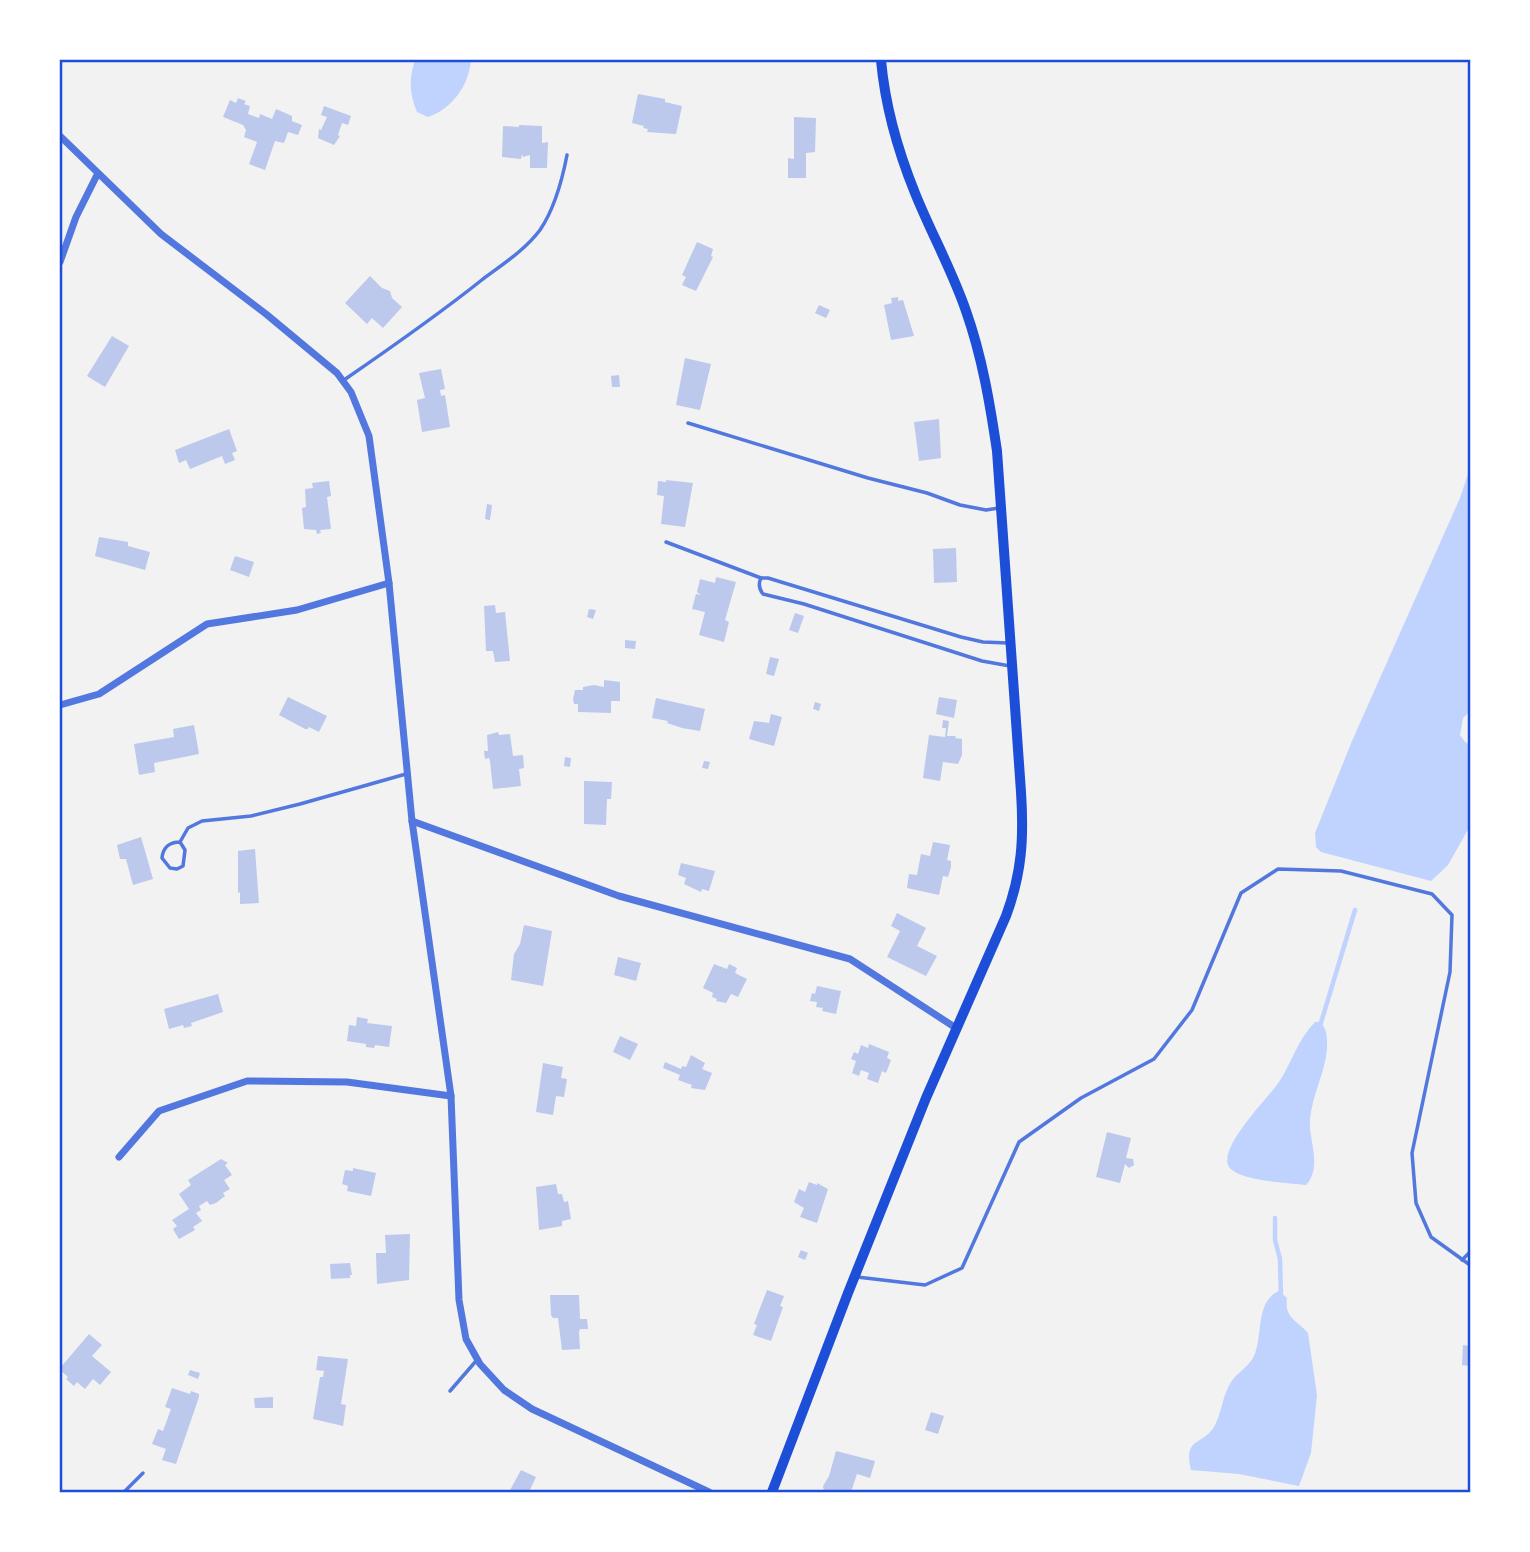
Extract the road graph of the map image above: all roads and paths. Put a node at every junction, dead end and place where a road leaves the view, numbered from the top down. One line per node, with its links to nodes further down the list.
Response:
1 (881, 60): 8 (main road)
2 (60, 136): 4 (street)
3 (567, 155): 6 (lane)
4 (97, 174): 5 (street); 6 (street)
5 (60, 262)
6 (342, 381): 11 (street)
7 (688, 423): 8 (lane)
8 (1001, 508): 12 (main road)
9 (666, 541): 10 (lane)
10 (761, 578): 12 (lane); 13 (lane)
11 (389, 583): 14 (street); 15 (street)
12 (1010, 644): 13 (main road)
13 (1012, 667): 18 (main road)
14 (60, 705)
15 (408, 773): 16 (street); 17 (lane)
16 (412, 821): 18 (street); 19 (street)
17 (180, 842): 17 (lane)
18 (956, 1028): 24 (main road)
19 (451, 1096): 20 (street); 25 (street)
20 (119, 1157)
21 (1471, 1252): 22 (lane)
22 (1462, 1261): 23 (lane); 24 (lane)
23 (1471, 1265)
24 (855, 1277): 30 (main road)
25 (478, 1360): 26 (lane); 29 (street)
26 (450, 1391)
27 (143, 1473): 28 (lane)
28 (124, 1493)
29 (709, 1493)
30 (772, 1493)

